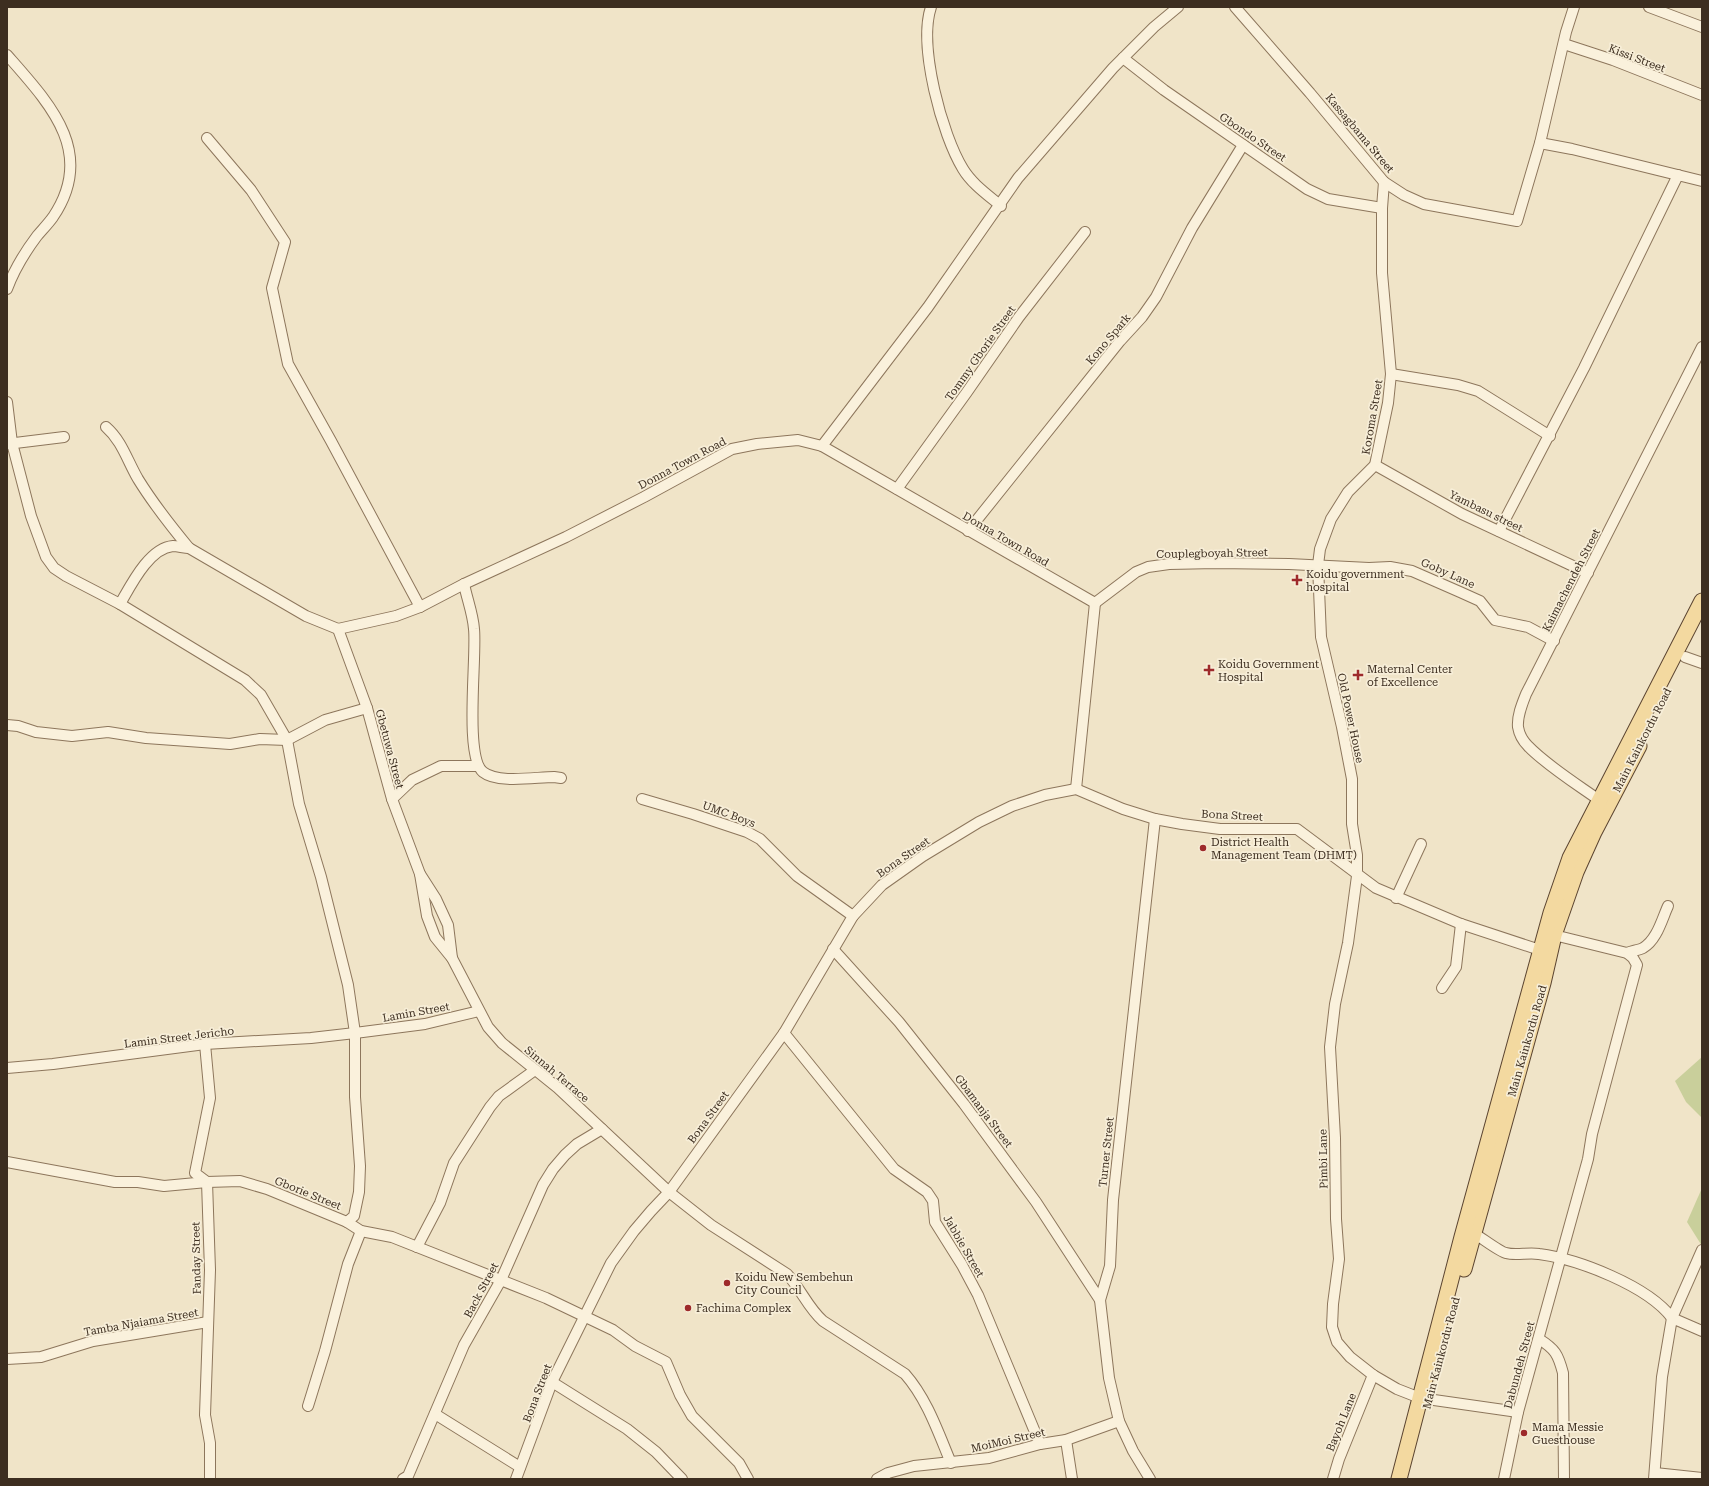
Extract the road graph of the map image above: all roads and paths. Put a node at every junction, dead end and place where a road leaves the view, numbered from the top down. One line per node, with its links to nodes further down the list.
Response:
1 (931, 7): 17 (street)
2 (1178, 7): 9 (street)
3 (1235, 7): 16 (street, Kassagbama Street)
4 (1574, 7): 7 (street)
5 (1649, 7): 6 (street)
6 (1702, 27)
7 (1564, 44): 10 (street, Kissi Street); 12 (street)
8 (7, 55): 20 (street)
9 (1123, 58): 13 (street, Gbondo Street); 17 (street)
10 (1702, 95)
11 (207, 138): 40 (street)
12 (1540, 142): 14 (street); 16 (street, Kassagbama Street)
13 (1243, 145): 18 (street, Gbondo Street); 31 (street, Kono Spark)
14 (1678, 175): 15 (street); 25 (street)
15 (1702, 181)
16 (1384, 182): 18 (street, Koroma Street)
17 (1000, 206): 28 (street)
18 (1382, 208): 22 (street, Koroma Street)
19 (1085, 232): 30 (street, Tommy Gborie Street)
20 (7, 289)
21 (1702, 347): 35 (street, Kaimachendeh Street)
22 (1391, 374): 25 (street); 29 (street, Koroma Street)
23 (7, 402): 27 (street)
24 (106, 427): 33 (street)
25 (1550, 436): 32 (street)
26 (64, 438): 27 (street)
27 (9, 443): 39 (street)
28 (822, 446): 30 (street, Donna Town Road); 36 (street, Donna Town Road)
29 (1375, 465): 32 (street, Yambasu street); 34 (street, Koroma Street)
30 (897, 489): 31 (street, Donna Town Road)
31 (968, 531): 38 (street, Donna Town Road)
32 (1499, 531): 35 (street, Yambasu street)
33 (189, 548): 39 (street); 42 (street)
34 (1318, 565): 38 (street, Couplegboyah Street); 43 (street, Goby Lane); 59 (street, Old Power House)
35 (1588, 573): 43 (street, Kaimachendeh Street)
36 (464, 584): 40 (street, Donna Town Road); 50 (street)
37 (1702, 601): 48 (main road)
38 (1095, 603): 52 (street)
39 (120, 604): 49 (street)
40 (420, 607): 42 (street, Donna Town Road)
41 (1702, 624): 44 (main road, Main Kainkordu Road)
42 (338, 629): 46 (street, Gbetuwa Street)
43 (1554, 641): 55 (street, Kaimachendeh Street)
44 (1685, 657): 45 (street); 48 (main road, Main Kainkordu Road)
45 (1702, 663)
46 (367, 708): 49 (street); 53 (street, Gbetuwa Street)
47 (7, 725): 49 (street)
48 (1642, 727): 55 (main road)
49 (287, 740): 71 (street)
50 (477, 766): 51 (street); 53 (street)
51 (561, 778)
52 (1076, 789): 56 (street, Bona Street); 62 (street, Bona Street)
53 (392, 799): 58 (street, Gbetuwa Street)
54 (642, 799): 62 (street, UMC Boys)
55 (1604, 802): 64 (main road, Main Kainkordu Road); 66 (main road)
56 (1155, 819): 59 (street, Bona Street); 88 (street, Turner Street)
57 (1421, 844): 60 (street)
58 (420, 874): 68 (street, Sinnah Terrace); 68 (street, Sinnah Terrace)
59 (1357, 876): 60 (street, Bona Street); 95 (street, Pimbi Lane)
60 (1396, 898): 63 (street, Bona Street)
61 (1668, 906): 67 (street)
62 (853, 916): 65 (street, Bona Street)
63 (1461, 924): 66 (street, Bona Street); 69 (street)
64 (1554, 935): 66 (main road, Main Kainkordu Road); 67 (street)
65 (833, 949): 72 (street, Bona Street); 88 (street, Gbamanja Street)
66 (1546, 952): 77 (main road, Main Kainkordu Road); 77 (main road, Main Kainkordu Road)
67 (1627, 952): 86 (street, Dabundeh Street)
68 (452, 958): 70 (street, Sinnah Terrace)
69 (1442, 988)
70 (480, 1011): 71 (street, Lamin Street); 75 (street, Sinnah Terrace)
71 (355, 1033): 73 (street, Lamin Street Jericho); 81 (street)
72 (784, 1033): 80 (street, Bona Street); 103 (street, Jabbie Street)
73 (205, 1044): 74 (street, Lamin Street Jericho); 79 (street)
74 (7, 1068)
75 (535, 1070): 76 (street, Sinnah Terrace); 84 (street)
76 (602, 1129): 80 (street, Sinnah Terrace); 87 (street, Back Street)
77 (1489, 1160): 83 (main road, Main Kainkordu Road)
78 (7, 1162): 79 (street, Gborie Street)
79 (207, 1182): 81 (street, Gborie Street); 91 (street, Fanday Street)
80 (669, 1192): 89 (street, Bona Street); 104 (street, Sinnah Terrace)
81 (347, 1222): 82 (street, Gborie Street)
82 (361, 1231): 84 (street, Gborie Street); 98 (street)
83 (1468, 1235): 86 (street); 97 (main road, Main Kainkordu Road)
84 (417, 1247): 87 (street, Gborie Street)
85 (1702, 1250): 90 (street)
86 (1560, 1258): 90 (street); 93 (street, Dabundeh Street)
87 (501, 1280): 89 (street, Gborie Street); 100 (street, Back Street)
88 (1100, 1300): 101 (street, Turner Street)
89 (584, 1316): 96 (street, Bona Street); 112 (street, Gborie Street)
90 (1672, 1318): 92 (street); 106 (street)
91 (208, 1322): 94 (street, Tamba Njaiama Street); 108 (street, Fanday Street)
92 (1702, 1331)
93 (1539, 1339): 99 (street, Dabundeh Street); 120 (street)
94 (7, 1359)
95 (1373, 1375): 97 (street, Pimbi Lane); 116 (street, Bayoh Lane)
96 (552, 1382): 105 (street, Bona Street); 111 (street)
97 (1424, 1399): 99 (street, Pimbi Lane); 117 (main road); 118 (main road, Main Kainkordu Road)
98 (308, 1406)
99 (1518, 1412): 119 (street, Dabundeh Street)
100 (435, 1414): 105 (street); 109 (street, Back Street)
101 (1119, 1421): 102 (street, MoiMoi Street); 115 (street, Turner Street)
102 (1066, 1440): 103 (street, MoiMoi Street); 114 (street)
103 (1040, 1444): 104 (street, MoiMoi Street)
104 (951, 1463): 113 (street, MoiMoi Street)
105 (520, 1467): 110 (street, Bona Street)
106 (1654, 1476): 107 (street)
107 (1702, 1478)
108 (210, 1479)
109 (403, 1479)
110 (516, 1479)
111 (682, 1479)
112 (748, 1479)
113 (877, 1479)
114 (1072, 1479)
115 (1150, 1479)
116 (1333, 1479)
117 (1399, 1479)
118 (1408, 1479)
119 (1504, 1479)
120 (1564, 1479)

